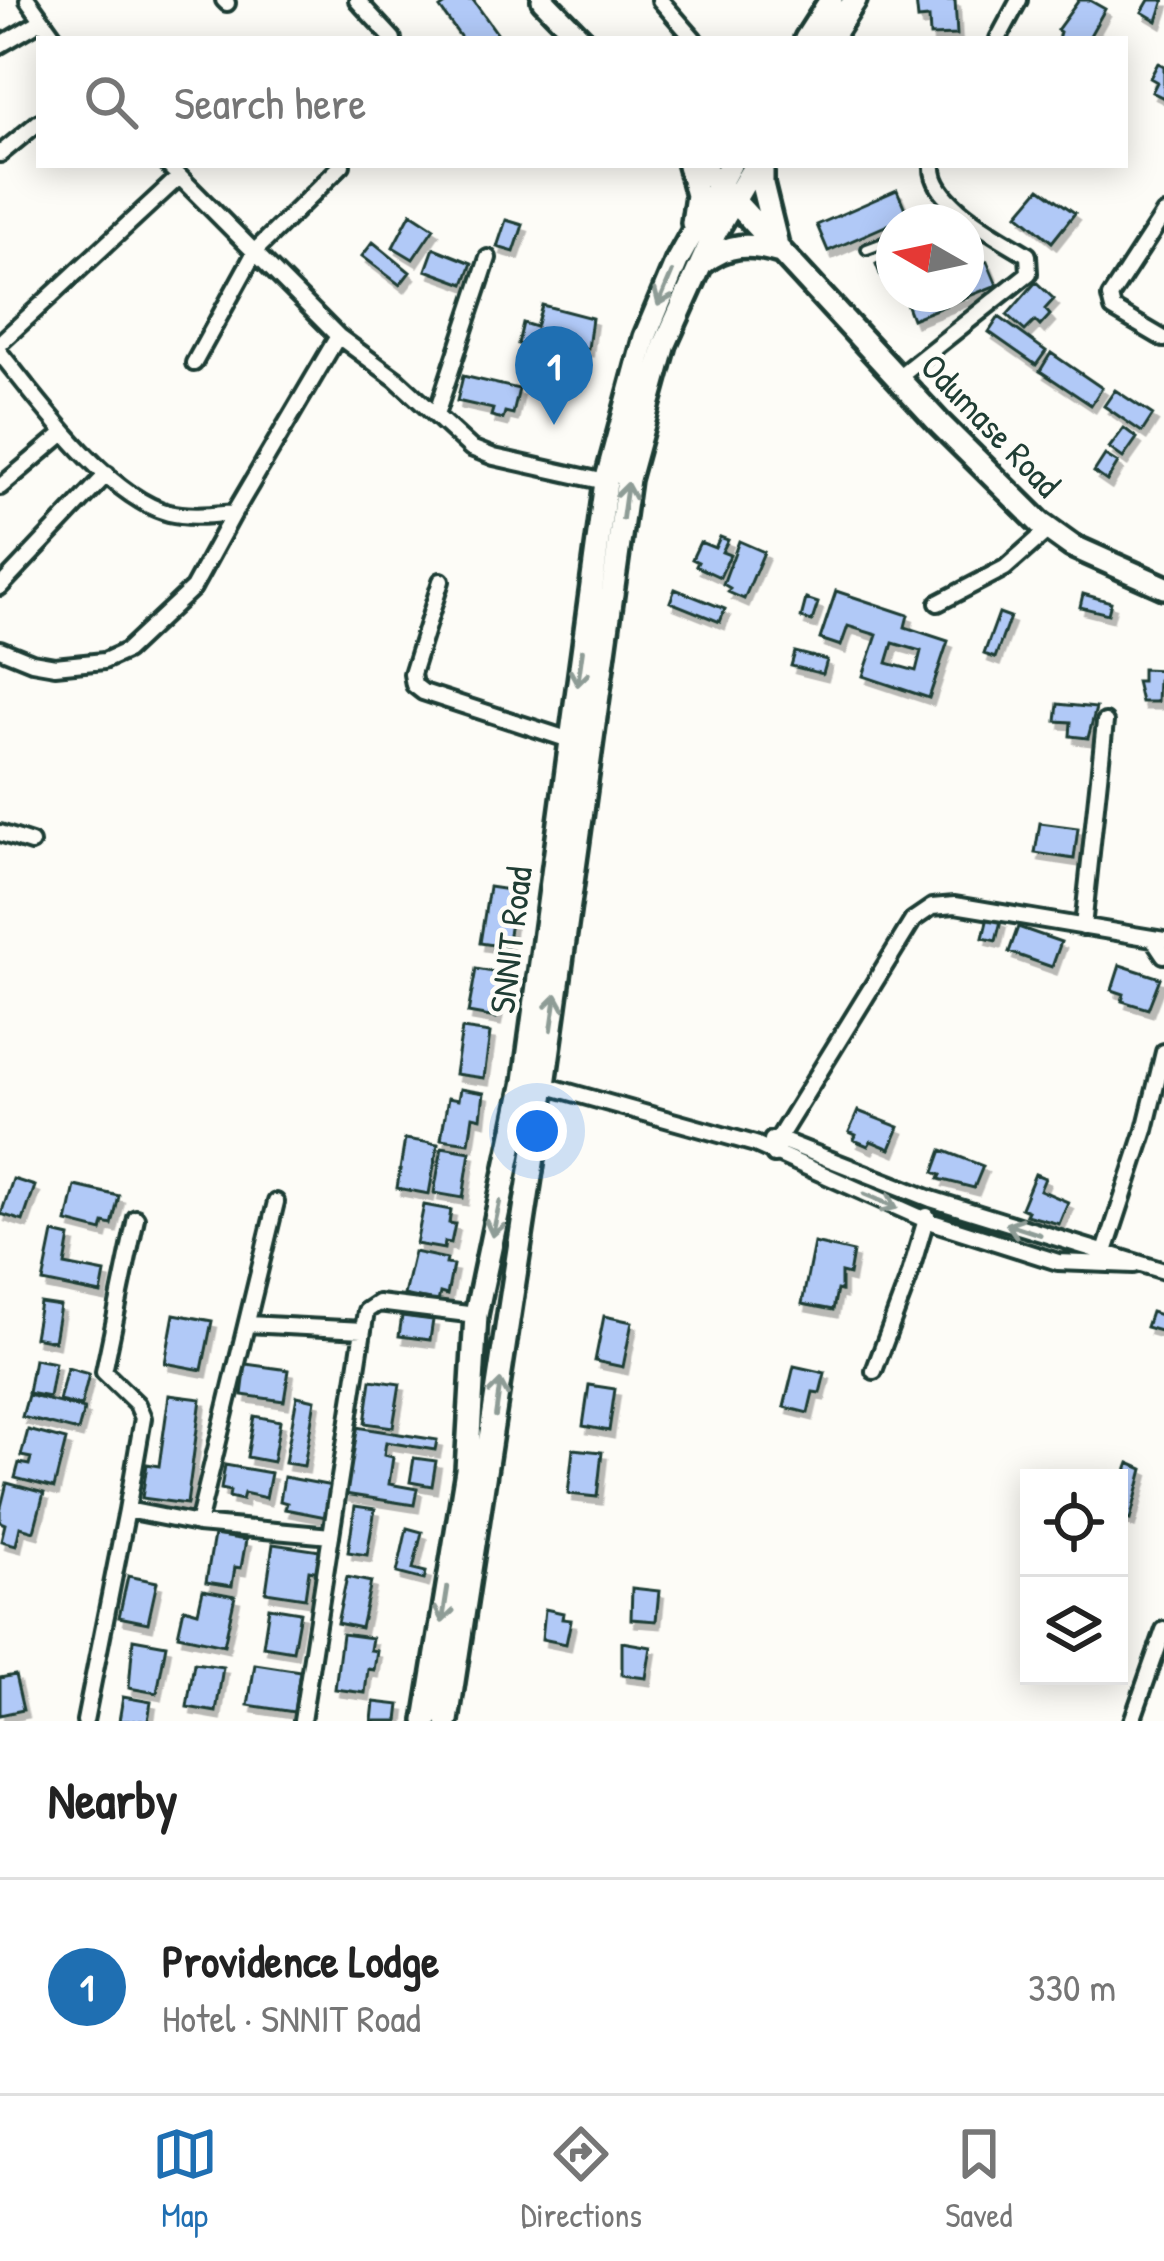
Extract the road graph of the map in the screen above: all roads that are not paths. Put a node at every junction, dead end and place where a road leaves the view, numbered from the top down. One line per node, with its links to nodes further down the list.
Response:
1 (28, 0): 8 (street)
2 (357, 0): 10 (street)
3 (543, 0): 11 (street)
4 (660, 0): 12 (street)
5 (831, 0): 13 (street)
6 (855, 0): 14 (street)
7 (1019, 0): 15 (street)
8 (41, 21): 9 (street); 16 (street)
9 (54, 36)
10 (390, 36)
11 (578, 36)
12 (691, 36)
13 (808, 36)
14 (832, 36)
15 (1000, 36)
16 (0, 45)
17 (36, 124): 18 (street)
18 (0, 154)
19 (339, 168): 34 (street)
20 (689, 168): 31 (street)
21 (704, 168): 27 (street, Odumase Road)
22 (730, 168): 27 (street)
23 (755, 168): 27 (street)
24 (759, 168): 35 (street)
25 (933, 168): 28 (street)
26 (173, 171): 34 (street); 42 (street)
27 (726, 193): 31 (street, SNNIT Road); 35 (street, Odumase Road); 37 (street, SNNIT Road)
28 (953, 204)
29 (1164, 214): 41 (street)
30 (984, 227): 38 (street)
31 (690, 235): 49 (street, SNNIT Road, one-way to 49)
32 (876, 246): 33 (lane)
33 (867, 249)
34 (256, 250): 40 (street); 44 (street)
35 (781, 250): 37 (street); 45 (street, Odumase Road)
36 (488, 258): 46 (street)
37 (698, 267): 60 (street, SNNIT Road, one-way to 37)
38 (984, 309)
39 (980, 312): 45 (street)
40 (338, 336): 46 (street); 51 (street)
41 (1164, 339)
42 (0, 343)
43 (0, 353): 47 (street)
44 (194, 363)
45 (898, 377): 52 (street, Odumase Road)
46 (436, 415): 49 (street)
47 (64, 433): 48 (street); 50 (street)
48 (106, 474): 51 (street); 55 (street)
49 (606, 482): 59 (street, SNNIT Road, one-way to 59)
50 (0, 487)
51 (234, 513): 57 (street)
52 (1048, 530): 54 (street, Odumase Road); 56 (street)
53 (441, 581): 59 (street)
54 (1164, 586)
55 (0, 587)
56 (938, 603)
57 (0, 649)
58 (1105, 722): 64 (street)
59 (570, 740): 60 (street, SNNIT Road)
60 (571, 812): 63 (street, SNNIT Road)
61 (0, 833): 62 (street)
62 (32, 843)
63 (566, 849): 68 (street, SNNIT Road, one-way to 63); 76 (street, SNNIT Road, one-way to 76)
64 (1082, 927): 65 (street); 69 (street)
65 (1159, 940): 66 (street)
66 (1164, 956)
67 (1164, 1052): 74 (street)
68 (544, 1085): 69 (street); 80 (street, SNNIT Road, one-way to 68)
69 (776, 1147): 70 (street); 73 (street, one-way to 73)
70 (932, 1199): 73 (street); 74 (street, one-way to 70)
71 (276, 1202): 77 (street)
72 (136, 1218): 82 (street)
73 (926, 1220): 74 (street); 79 (street)
74 (1102, 1260): 75 (street)
75 (1164, 1271)
76 (476, 1316): 78 (street); 80 (street, SNNIT Road)
77 (247, 1324): 78 (street); 83 (street)
78 (363, 1330): 84 (street)
79 (874, 1371)
80 (477, 1472): 81 (street, SNNIT Road)
81 (472, 1502): 88 (street, SNNIT Road, one-way to 88); 89 (street, SNNIT Road)
82 (127, 1510): 83 (street); 86 (street)
83 (198, 1524): 84 (street)
84 (332, 1535): 87 (street)
85 (1164, 1630): 90 (street)
86 (85, 1721)
87 (302, 1721)
88 (426, 1721)
89 (447, 1721)
90 (1132, 1721)

